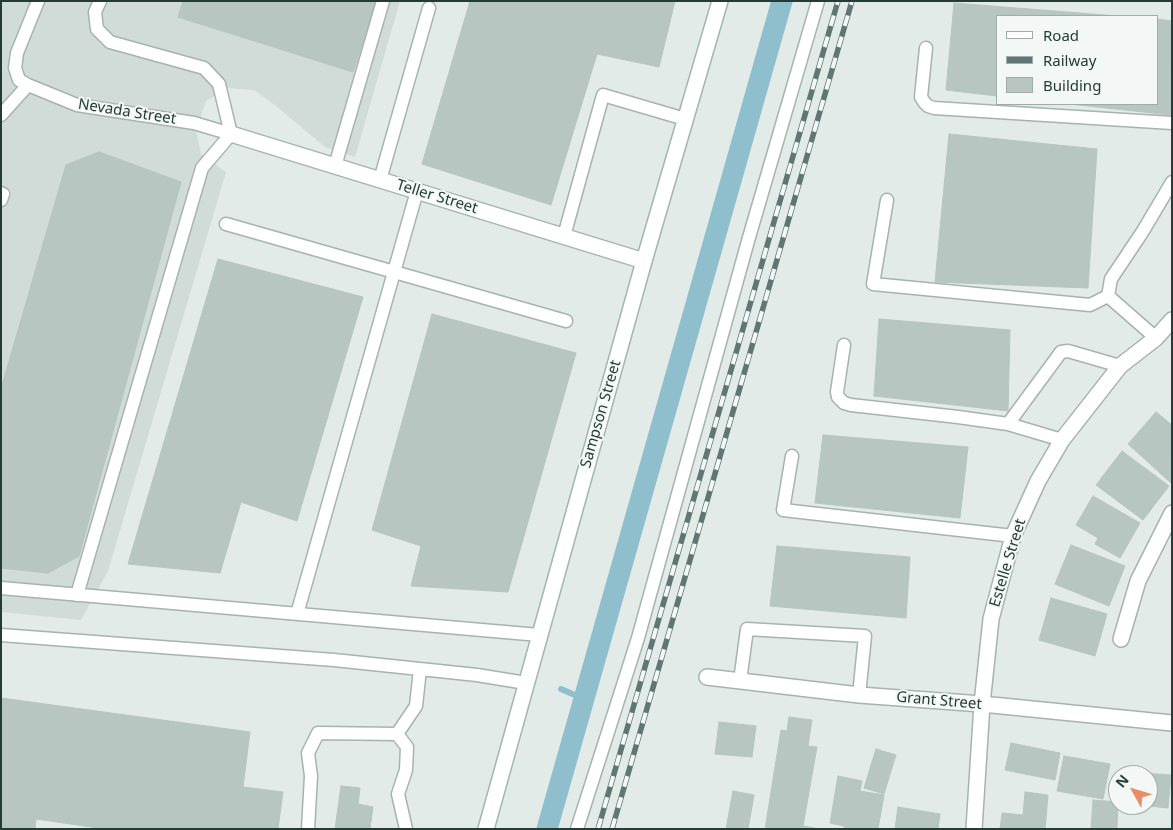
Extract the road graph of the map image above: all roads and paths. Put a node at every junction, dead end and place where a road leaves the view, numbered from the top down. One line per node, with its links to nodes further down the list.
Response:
1 (38, 1): 8 (lane)
2 (100, 1): 12 (lane)
3 (383, 1): 13 (lane)
4 (720, 1): 10 (street, Sampson Street)
5 (818, 1): 52 (lane)
6 (430, 8): 14 (lane)
7 (926, 48): 11 (lane)
8 (28, 85): 9 (lane); 12 (lane, Nevada Street)
9 (1, 114)
10 (685, 119): 21 (lane); 22 (street, Sampson Street)
11 (1172, 123)
12 (231, 134): 13 (street, Teller Street); 36 (lane)
13 (335, 166): 14 (street, Teller Street)
14 (380, 180): 16 (street, Teller Street)
15 (1172, 182): 24 (lane)
16 (417, 191): 21 (street, Teller Street); 23 (lane)
17 (1, 194): 18 (lane)
18 (1, 200)
19 (887, 200): 24 (lane)
20 (226, 224): 23 (lane)
21 (564, 236): 22 (street, Teller Street)
22 (644, 260): 39 (street, Sampson Street)
23 (394, 272): 26 (lane); 37 (lane)
24 (1108, 296): 27 (lane)
25 (1172, 320): 27 (street, Estelle Street)
26 (566, 321)
27 (1156, 338): 29 (street, Estelle Street)
28 (844, 345): 30 (lane)
29 (1120, 366): 30 (lane); 31 (street, Estelle Street)
30 (1008, 424): 31 (lane)
31 (1062, 440): 34 (street, Estelle Street)
32 (792, 456): 34 (lane)
33 (1172, 514): 40 (street)
34 (1013, 536): 46 (street, Estelle Street)
35 (1, 588): 36 (lane)
36 (77, 595): 37 (lane)
37 (297, 614): 39 (lane)
38 (1, 634): 41 (lane)
39 (539, 635): 44 (street, Sampson Street)
40 (1121, 639)
41 (420, 669): 44 (lane); 48 (lane)
42 (706, 677): 43 (street, Grant Street)
43 (740, 681): 45 (street, Grant Street); 45 (lane)
44 (526, 683): 51 (street, Sampson Street)
45 (859, 695): 46 (street, Grant Street)
46 (982, 704): 47 (street, Grant Street); 53 (street, Estelle Street)
47 (1172, 723)
48 (397, 734): 49 (lane); 50 (lane)
49 (308, 829)
50 (406, 829)
51 (486, 829)
52 (577, 829)
53 (974, 829)

